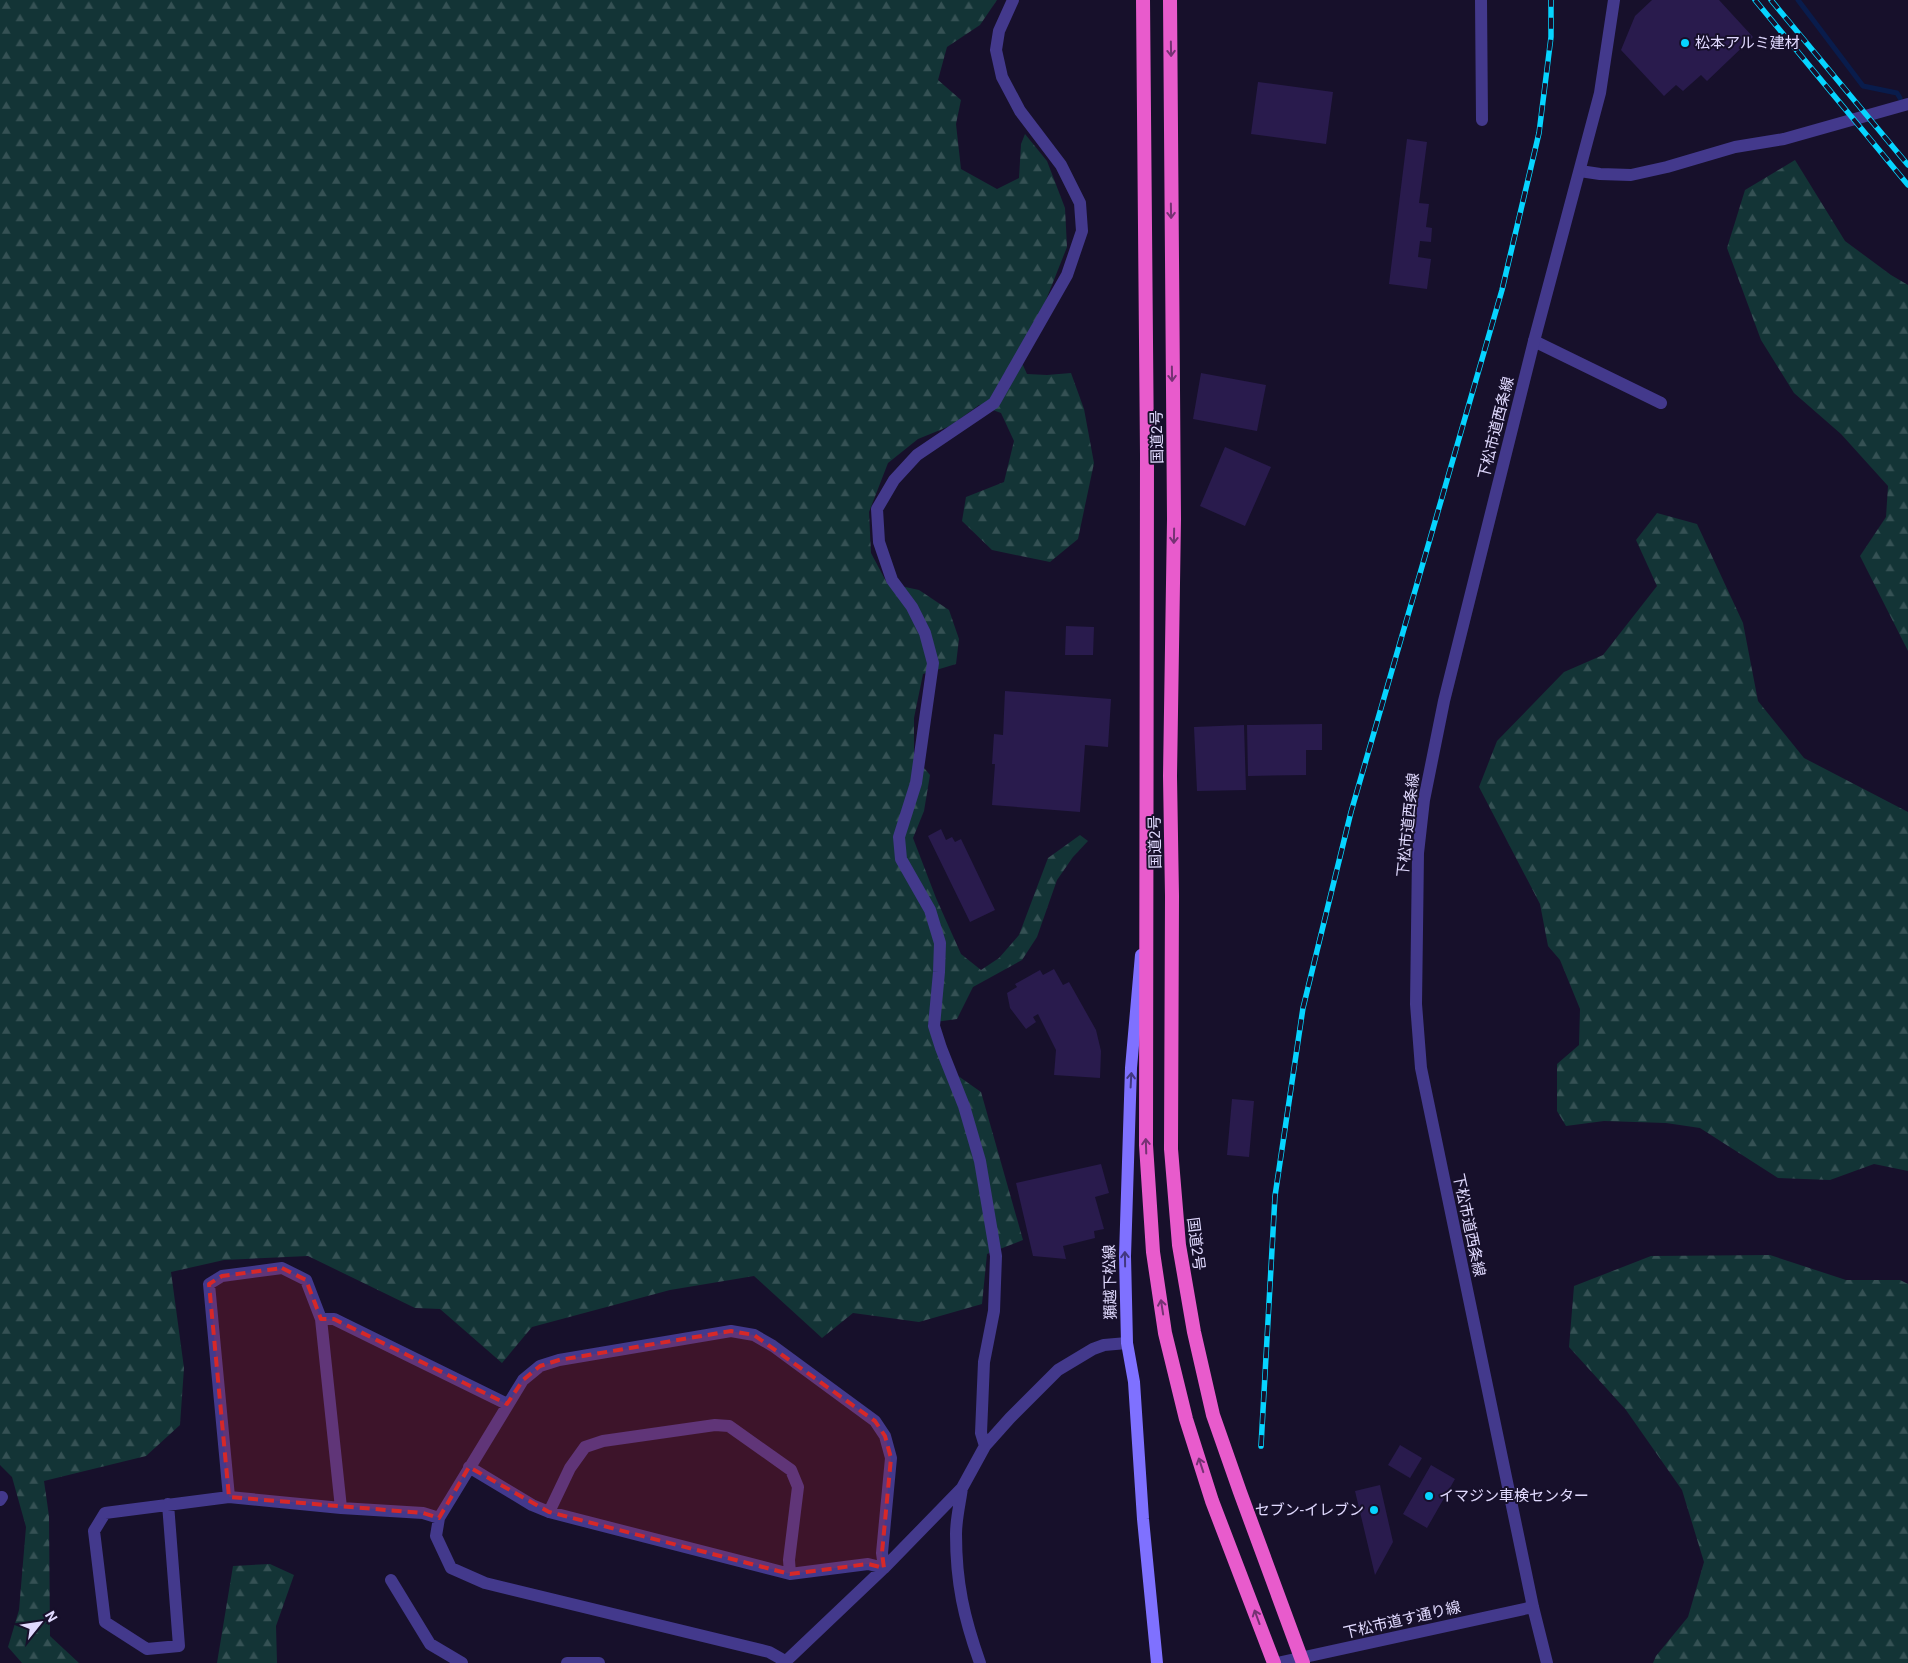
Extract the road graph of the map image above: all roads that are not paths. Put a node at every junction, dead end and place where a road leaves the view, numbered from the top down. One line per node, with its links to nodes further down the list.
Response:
1 (1013, 0): 15 (street)
2 (1142, 0): 11 (highway, 国道2号)
3 (1170, 0): 27 (highway, 国道2号, one-way to 27)
4 (1481, 0): 7 (street)
5 (1614, 0): 8 (street, 下松市道西条線)
6 (1908, 104): 8 (street)
7 (1482, 120)
8 (1580, 171): 9 (street, 下松市道西条線)
9 (1534, 341): 10 (street); 26 (street, 下松市道西条線)
10 (1661, 402)
11 (1145, 899): 13 (main road, 獺越下松線, one-way to 11); 34 (highway, 国道2号, one-way to 11)
12 (321, 1320): 14 (street); 18 (street); 20 (street)
13 (1127, 1343): 15 (street); 33 (main road, 獺越下松線)
14 (507, 1404): 16 (street); 23 (street)
15 (985, 1446): 17 (street)
16 (469, 1467): 21 (street); 22 (street)
17 (962, 1488): 23 (street); 32 (street)
18 (229, 1497): 19 (street); 20 (street)
19 (168, 1504): 19 (street)
20 (341, 1508): 22 (street)
21 (549, 1512): 24 (street); 24 (street)
22 (439, 1518): 28 (street)
23 (884, 1568): 24 (street); 28 (street)
24 (790, 1574)
25 (391, 1580): 29 (street)
26 (1533, 1607): 27 (street, 下松市道す通り線); 35 (street, 下松市道西条線)
27 (1302, 1660): 34 (street, 下松市道す通り線)
28 (784, 1662)
29 (462, 1663)
30 (567, 1663): 31 (street)
31 (599, 1663)
32 (980, 1663)
33 (1157, 1663)
34 (1276, 1663)
35 (1546, 1663)

